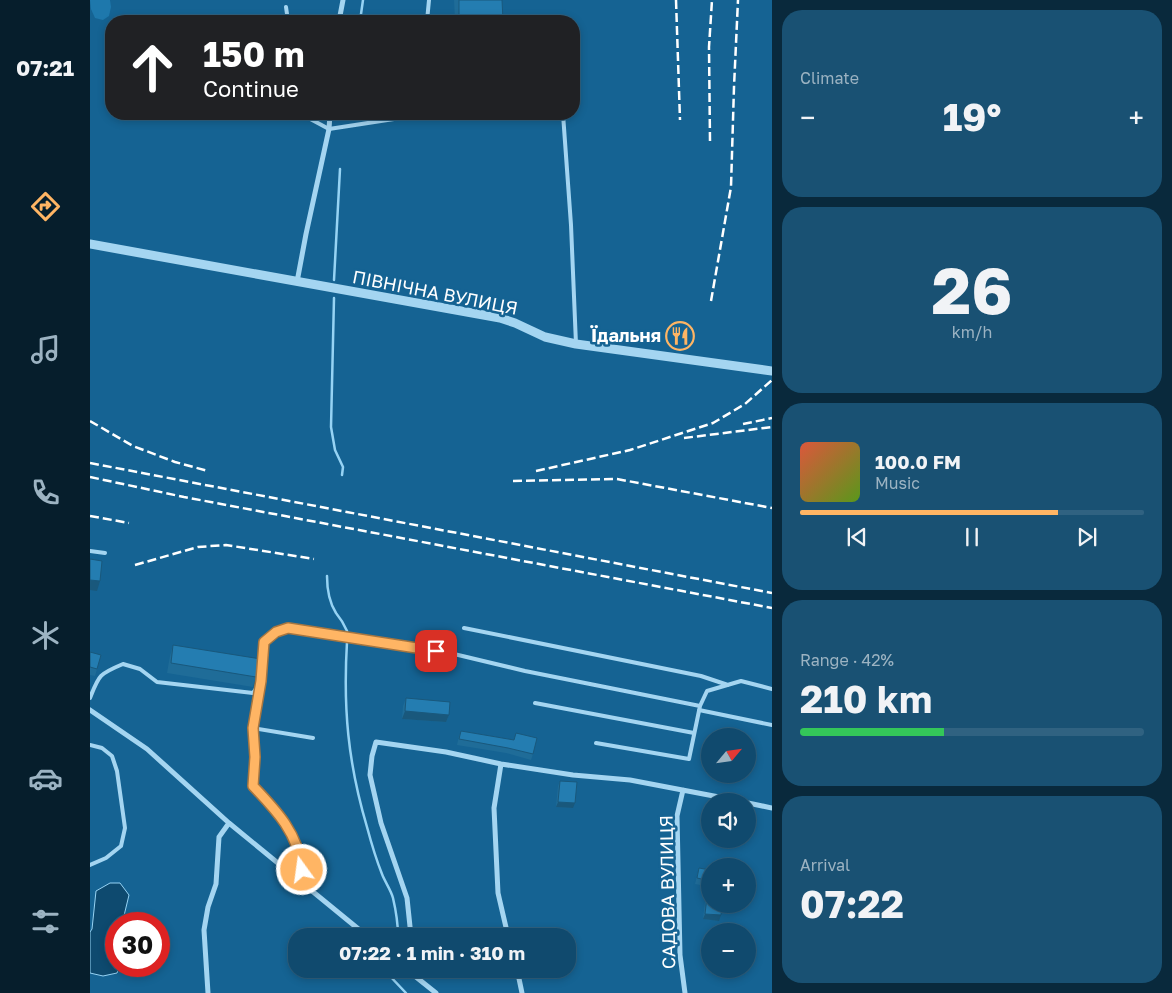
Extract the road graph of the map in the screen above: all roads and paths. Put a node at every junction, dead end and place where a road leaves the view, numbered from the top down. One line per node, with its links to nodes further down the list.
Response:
1 (343, 0): 5 (street)
2 (429, 0): 6 (lane)
3 (286, 7): 4 (lane)
4 (287, 15)
5 (340, 15)
6 (427, 15)
7 (312, 120): 11 (lane)
8 (330, 120): 11 (street)
9 (388, 120): 11 (lane)
10 (562, 120): 14 (lane)
11 (329, 129): 13 (street)
12 (90, 244): 13 (street, ПІВНІЧНА ВУЛИЦЯ)
13 (297, 282): 14 (street, ПІВНІЧНА ВУЛИЦЯ)
14 (576, 344): 15 (street, ПІВНІЧНА ВУЛИЦЯ)
15 (771, 369)
16 (90, 550): 17 (lane)
17 (105, 553)
18 (464, 628): 20 (lane)
19 (261, 681): 22 (lane); 24 (lane); 27 (street)
20 (728, 685): 21 (lane); 24 (lane)
21 (772, 688)
22 (90, 698)
23 (535, 704): 28 (lane)
24 (699, 708): 26 (lane); 28 (lane)
25 (90, 710): 37 (street)
26 (772, 725)
27 (253, 728): 29 (lane); 39 (street)
28 (694, 733): 30 (lane)
29 (313, 738)
30 (596, 742)
31 (90, 745): 38 (lane)
32 (501, 764): 33 (street); 41 (street); 42 (street)
33 (683, 790): 34 (street); 48 (street, САДОВА ВУЛИЦЯ)
34 (701, 793)
35 (756, 805): 36 (street)
36 (772, 808)
37 (229, 823): 39 (street); 45 (street)
38 (90, 865)
39 (304, 884): 40 (street)
40 (357, 928)
41 (410, 928)
42 (506, 928)
43 (417, 978): 46 (street)
44 (519, 978): 47 (street)
45 (208, 993)
46 (436, 993)
47 (522, 993)
48 (685, 993)

